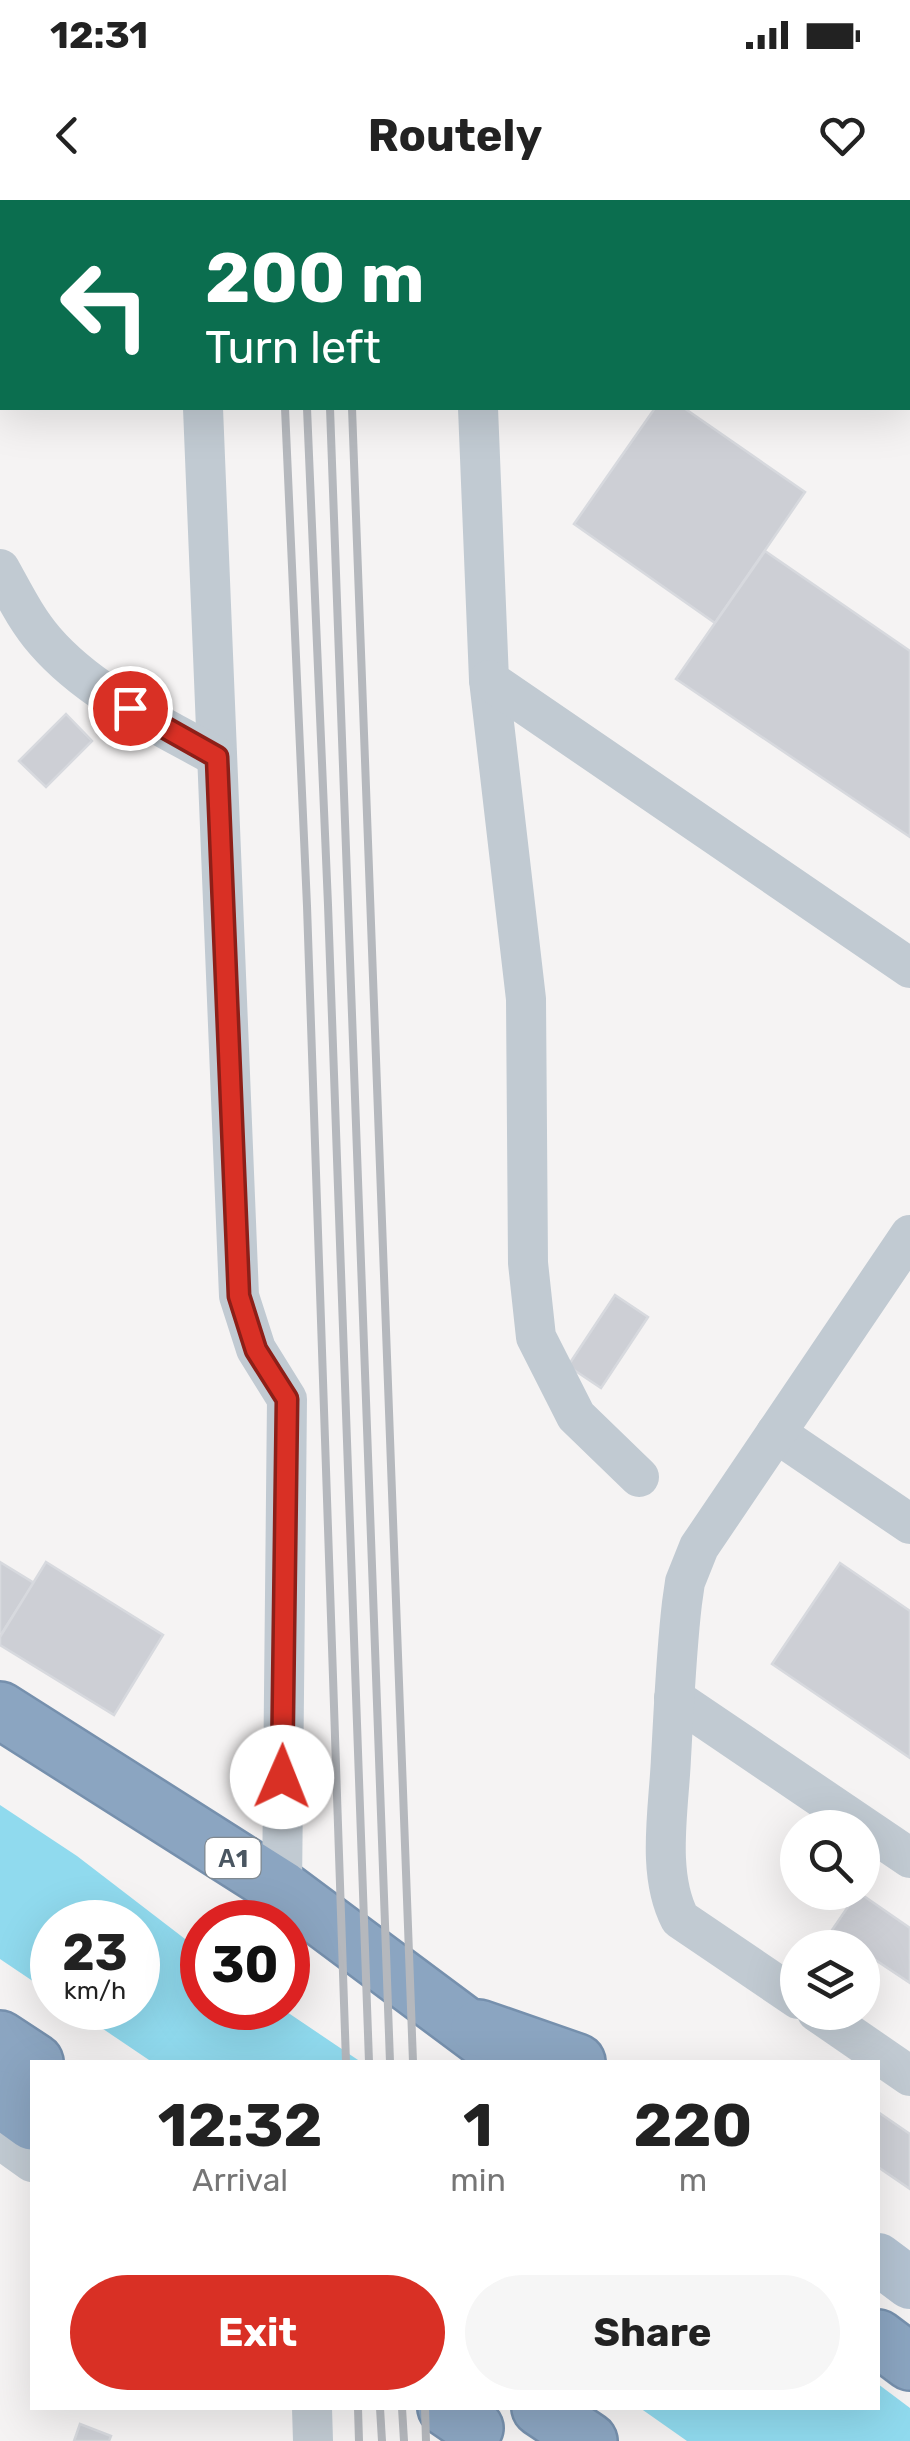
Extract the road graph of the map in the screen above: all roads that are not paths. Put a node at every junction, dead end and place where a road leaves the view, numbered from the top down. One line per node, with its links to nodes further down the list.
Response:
1 (203, 410): 5 (street)
2 (478, 410): 4 (street)
3 (0, 569): 5 (street)
4 (489, 680): 6 (street); 9 (street)
5 (217, 757): 14 (street)
6 (910, 968)
7 (910, 1235): 8 (street)
8 (776, 1433): 10 (street); 11 (street)
9 (638, 1477)
10 (910, 1524)
11 (674, 1698): 13 (street); 15 (street)
12 (0, 1710): 14 (highway, Α1)
13 (910, 1858)
14 (282, 1889): 16 (highway, Α1)
15 (780, 1988)
16 (458, 2020): 20 (highway, Α1); 21 (highway)
17 (843, 2030): 22 (street)
18 (0, 2038): 19 (highway)
19 (32, 2060)
20 (511, 2060)
21 (570, 2060)
22 (910, 2076)
23 (0, 2099): 24 (highway)
24 (30, 2121)
25 (0, 2139): 26 (street)
26 (30, 2161)
27 (880, 2260): 28 (main road)
28 (910, 2283)
29 (880, 2340): 30 (highway)
30 (910, 2362)
31 (312, 2410): 33 (street)
32 (543, 2410): 34 (highway)
33 (313, 2441)
34 (589, 2441)

